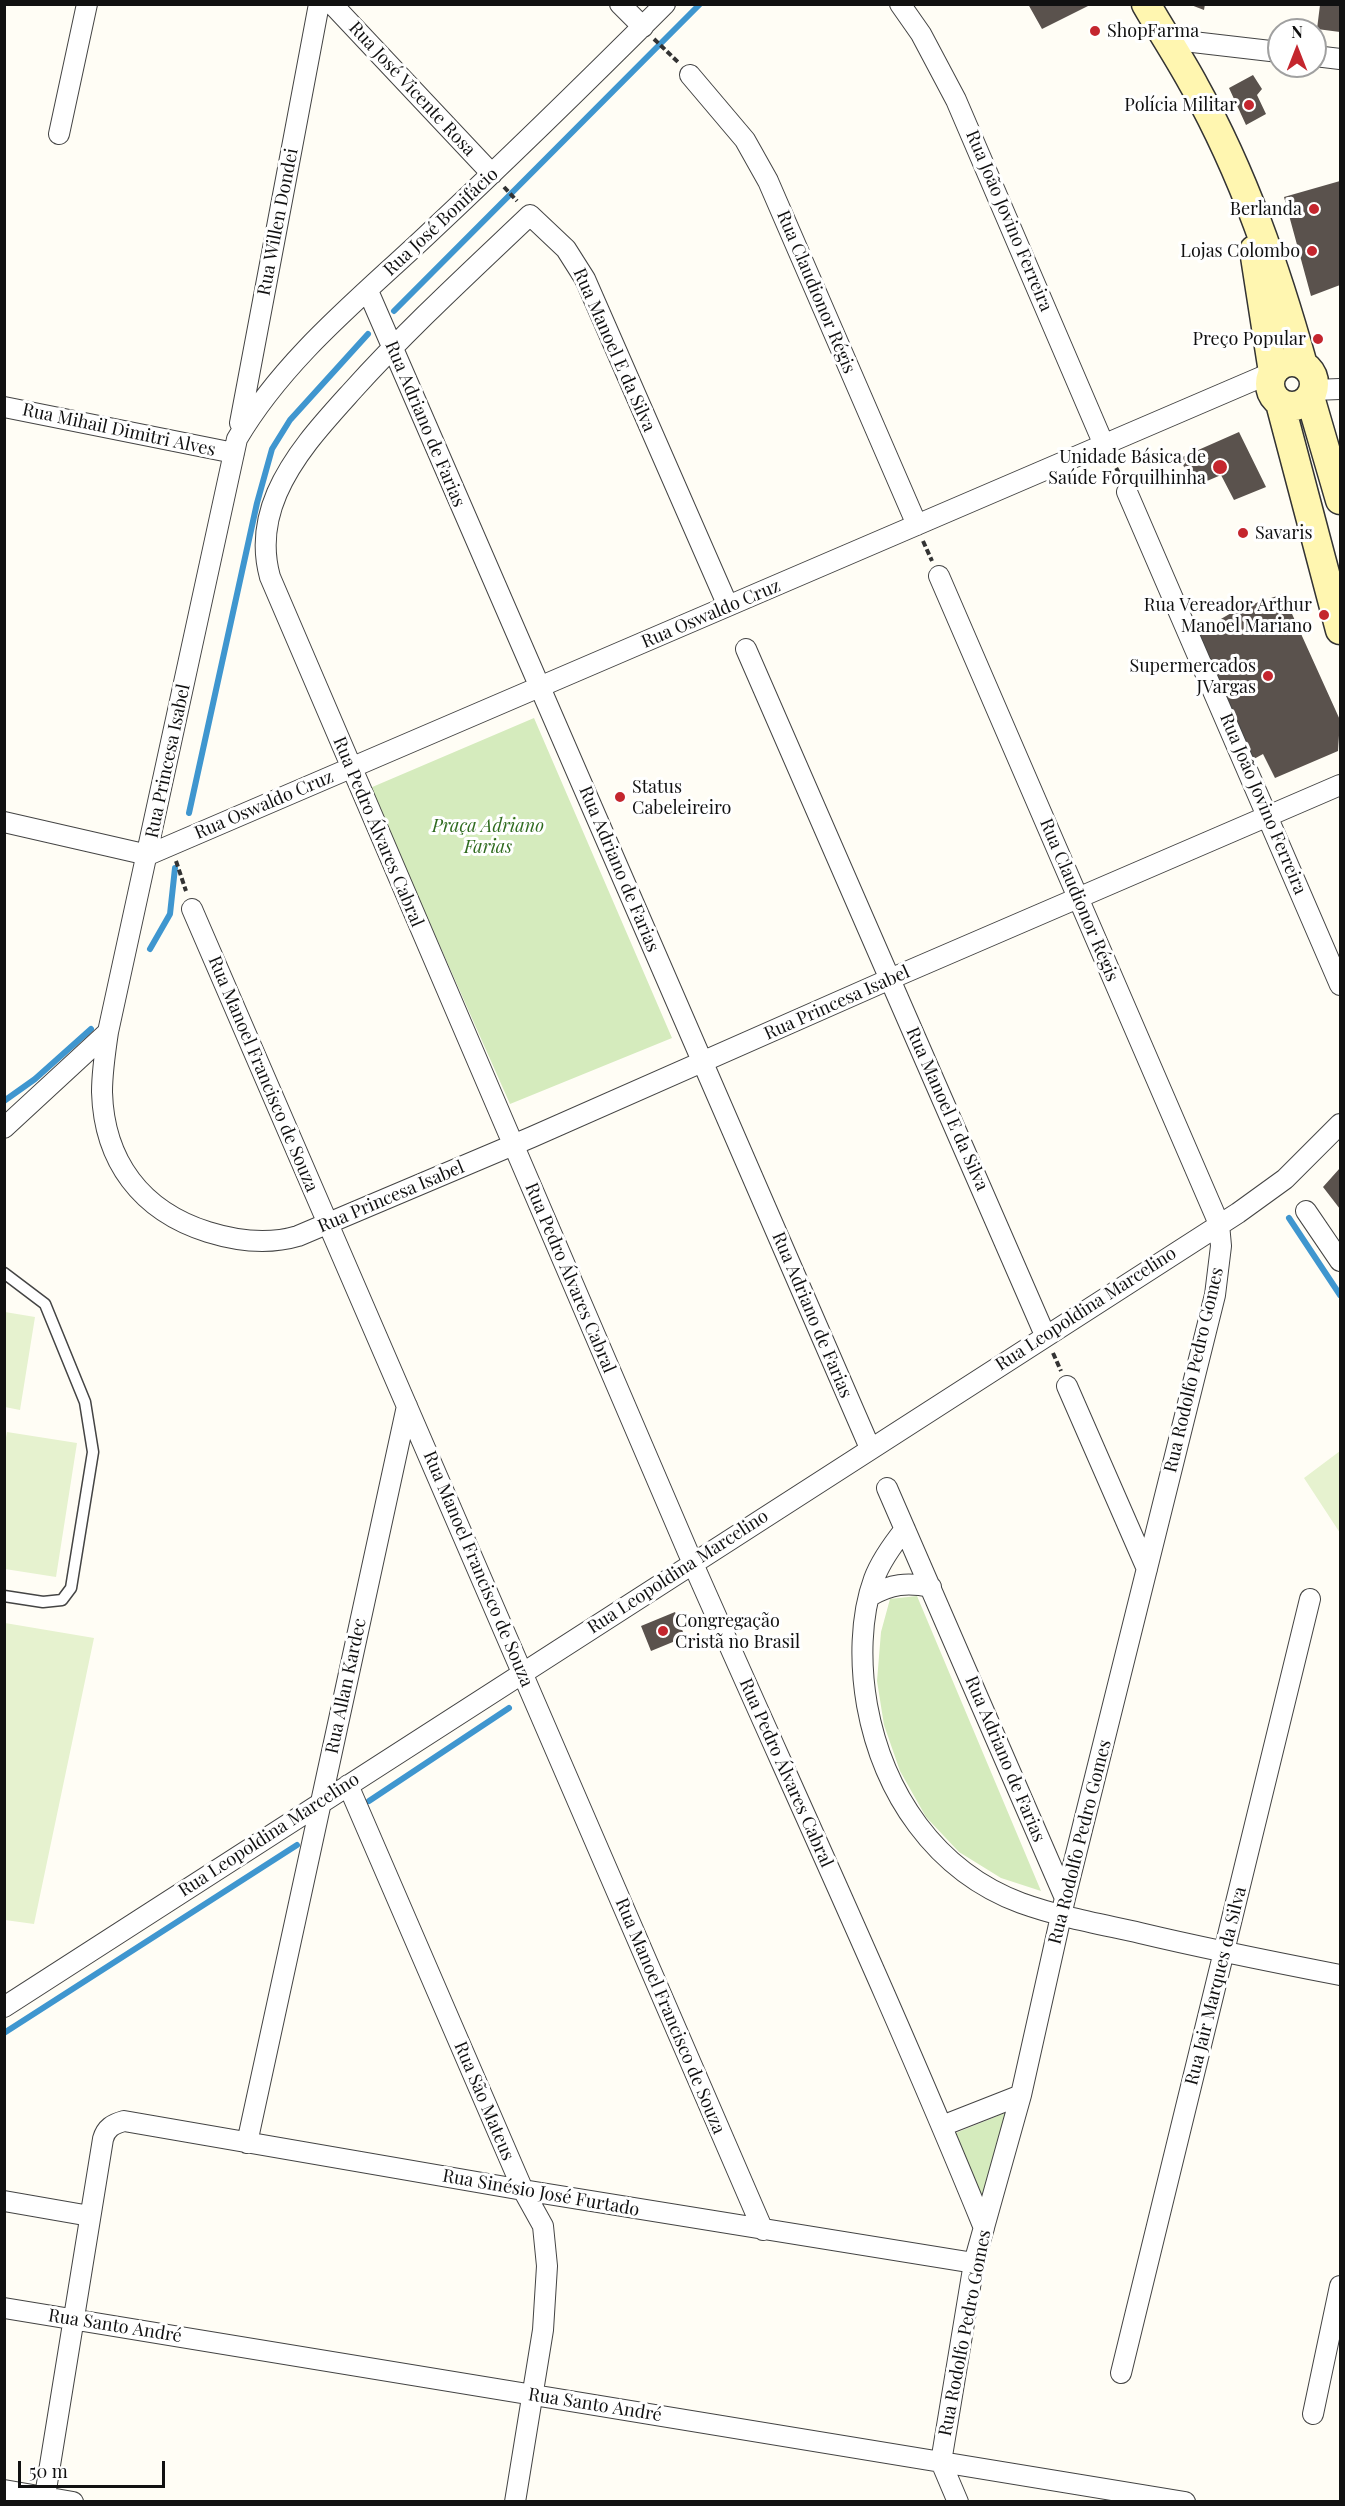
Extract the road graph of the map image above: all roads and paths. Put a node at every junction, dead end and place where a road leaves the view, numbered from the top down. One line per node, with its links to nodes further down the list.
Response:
1 (87, 4): 12 (street)
2 (320, 4): 23 (street, Rua Willen Dondei)
3 (332, 4): 13 (street, Rua José Vicente Rosa)
4 (621, 4): 8 (street)
5 (665, 4): 8 (street, Rua José Bonifácio)
6 (900, 4): 22 (street, Rua João Jovino Ferreira)
7 (1146, 4): 9 (main road)
8 (643, 27): 11 (path); 13 (street, Rua José Bonifácio)
9 (1167, 39): 10 (street); 14 (main road)
10 (1267, 51)
11 (690, 75): 26 (street, Rua Claudionor Régis)
12 (59, 134)
13 (492, 174): 15 (path); 16 (street, Rua José Bonifácio)
14 (1245, 191): 18 (main road); 19 (main road)
15 (530, 215): 17 (street); 29 (street, Rua Manoel E da Silva)
16 (368, 291): 17 (street, Rua Adriano de Farias); 23 (street, Rua José Bonifácio)
17 (392, 347): 32 (street, Rua Adriano de Farias); 33 (street, Rua Pedro Álvares Cabral)
18 (1274, 372): 19 (main road); 20 (main road); 22 (street, Rua Oswaldo Cruz)
19 (1317, 385): 20 (main road); 25 (main road)
20 (1280, 403): 27 (main road)
21 (4, 406): 23 (street, Rua Mihail Dimitri Alves)
22 (1104, 444): 24 (path); 26 (street, Rua Oswaldo Cruz)
23 (235, 446): 38 (street, Rua Princesa Isabel)
24 (1127, 492): 35 (street, Rua João Jovino Ferreira)
25 (1341, 500)
26 (917, 525): 28 (path); 29 (street, Rua Oswaldo Cruz)
27 (1333, 569): 30 (main road)
28 (939, 576): 39 (street, Rua Claudionor Régis)
29 (728, 606): 32 (street, Rua Oswaldo Cruz)
30 (1341, 630)
31 (746, 649): 41 (street, Rua Manoel E da Silva)
32 (540, 687): 33 (street, Rua Oswaldo Cruz); 44 (street, Rua Adriano de Farias)
33 (351, 768): 37 (street, Rua Oswaldo Cruz); 47 (street, Rua Pedro Álvares Cabral)
34 (1341, 785): 35 (street, Rua Princesa Isabel)
35 (1269, 816): 39 (street, Rua Princesa Isabel); 42 (street, Rua João Jovino Ferreira)
36 (4, 822): 38 (street)
37 (171, 845): 38 (street, Rua Oswaldo Cruz); 40 (path)
38 (148, 855): 43 (street, Rua Princesa Isabel)
39 (1078, 899): 41 (street, Rua Princesa Isabel); 50 (street, Rua Claudionor Régis)
40 (192, 909): 49 (street, Rua Manoel Francisco de Souza)
41 (890, 979): 44 (street, Rua Princesa Isabel); 53 (street, Rua Manoel E da Silva)
42 (1341, 985)
43 (108, 1032): 46 (street); 49 (street, Rua Princesa Isabel)
44 (703, 1063): 47 (street, Rua Princesa Isabel); 56 (street, Rua Adriano de Farias)
45 (1341, 1124): 50 (street, Rua Leopoldina Marcelino)
46 (4, 1128)
47 (513, 1145): 49 (street, Rua Princesa Isabel); 59 (street, Rua Pedro Álvares Cabral)
48 (1306, 1211): 51 (street)
49 (328, 1224): 55 (street, Rua Manoel Francisco de Souza)
50 (1219, 1224): 53 (street, Rua Leopoldina Marcelino); 60 (street, Rua Rodolfo Pedro Gomes)
51 (1341, 1261)
52 (4, 1273): 62 (lane)
53 (1045, 1335): 54 (path); 56 (street, Rua Leopoldina Marcelino)
54 (1067, 1386): 60 (street)
55 (407, 1406): 65 (street, Rua Manoel Francisco de Souza); 67 (street, Rua Allan Kardec)
56 (870, 1448): 59 (street, Rua Leopoldina Marcelino)
57 (887, 1488): 58 (street, Rua Adriano de Farias)
58 (905, 1528): 61 (street, Rua Adriano de Farias); 63 (street)
59 (693, 1563): 65 (street, Rua Leopoldina Marcelino); 73 (street, Rua Pedro Álvares Cabral)
60 (1147, 1569): 68 (street, Rua Rodolfo Pedro Gomes)
61 (931, 1587): 63 (street); 68 (street, Rua Adriano de Farias)
62 (4, 1596)
63 (870, 1596): 68 (street)
64 (1311, 1599): 69 (street, Rua Jair Marques da Silva)
65 (522, 1673): 66 (street, Rua Leopoldina Marcelino); 79 (street, Rua Manoel Francisco de Souza)
66 (348, 1785): 67 (street, Rua Leopoldina Marcelino); 75 (street, Rua São Mateus)
67 (321, 1802): 71 (street, Rua Leopoldina Marcelino); 74 (street, Rua Allan Kardec)
68 (1063, 1907): 69 (street); 72 (street, Rua Rodolfo Pedro Gomes)
69 (1224, 1952): 70 (street); 85 (street, Rua Jair Marques da Silva)
70 (1341, 1975)
71 (4, 2007)
72 (1021, 2095): 73 (street); 78 (street, Rua Rodolfo Pedro Gomes)
73 (942, 2126): 78 (street, Rua Pedro Álvares Cabral)
74 (247, 2143): 75 (street, Rua Sinésio José Furtado); 77 (street, Rua Sinésio José Furtado)
75 (523, 2190): 79 (street, Rua Sinésio José Furtado); 86 (street, Rua São Mateus)
76 (4, 2201): 77 (street)
77 (90, 2216): 83 (street)
78 (984, 2228): 80 (street, Rua Rodolfo Pedro Gomes)
79 (763, 2230): 80 (street, Rua Sinésio José Furtado)
80 (974, 2263): 88 (street, Rua Rodolfo Pedro Gomes)
81 (1341, 2286): 84 (street)
82 (4, 2308): 83 (street, Rua Santo André)
83 (73, 2319): 86 (street, Rua Santo André); 90 (street)
84 (1335, 2345): 87 (street)
85 (1121, 2373)
86 (533, 2394): 88 (street, Rua Santo André); 92 (street, Rua São Mateus)
87 (1313, 2414)
88 (941, 2462): 93 (street); 94 (street, Rua Santo André)
89 (4, 2490): 90 (street)
90 (44, 2499): 91 (street)
91 (73, 2502)
92 (515, 2502)
93 (958, 2502)
94 (1185, 2502)

